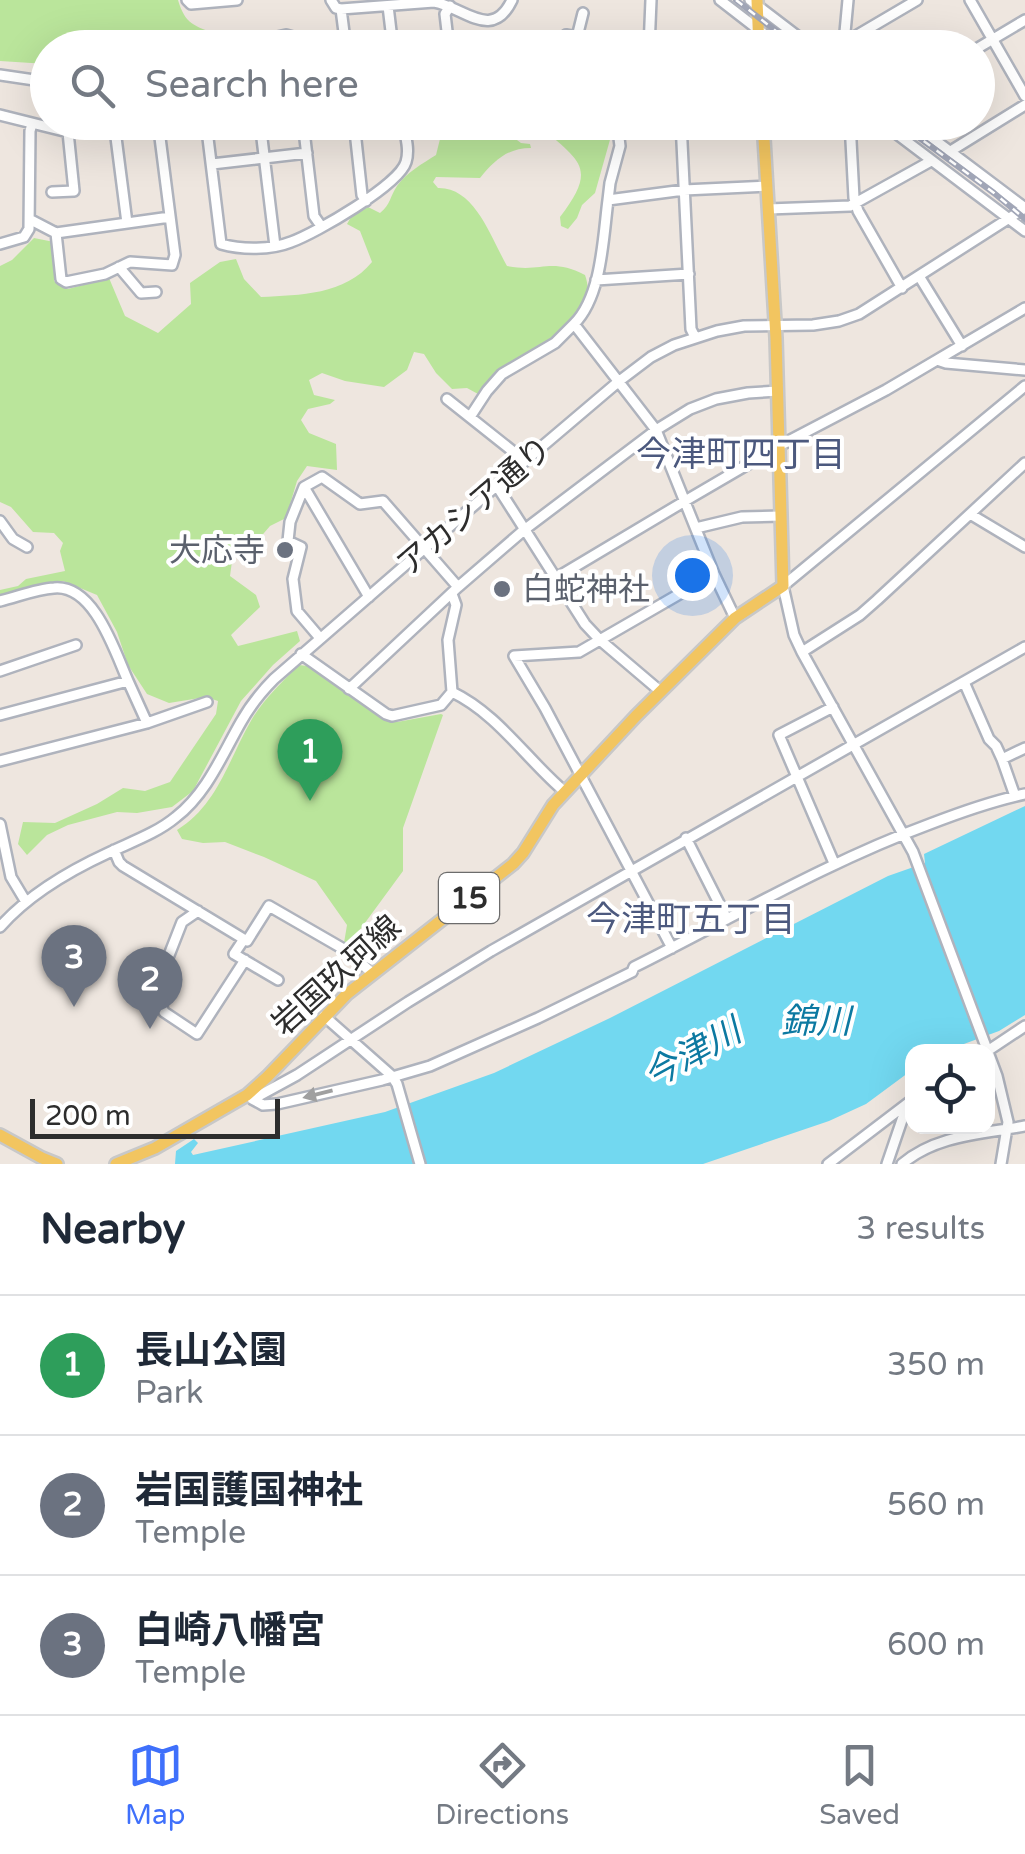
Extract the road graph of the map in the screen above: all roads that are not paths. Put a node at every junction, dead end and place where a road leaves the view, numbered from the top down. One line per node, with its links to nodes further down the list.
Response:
1 (188, 0): 2 (street)
2 (235, 0)
3 (331, 0): 14 (street)
4 (512, 0): 13 (street)
5 (651, 0): 22 (street)
6 (720, 0): 17 (street)
7 (848, 0): 24 (street)
8 (916, 0): 25 (street)
9 (970, 0): 26 (street)
10 (434, 1): 12 (street); 13 (street)
11 (755, 2): 17 (main road); 23 (street)
12 (385, 4): 14 (street); 19 (street)
13 (450, 6): 20 (street)
14 (342, 9): 18 (street)
15 (583, 13): 21 (street)
16 (1025, 20): 27 (street)
17 (758, 29)
18 (344, 30)
19 (390, 30)
20 (447, 30)
21 (575, 30)
22 (650, 30)
23 (790, 30)
24 (844, 30)
25 (867, 30)
26 (988, 30)
27 (995, 38)
28 (995, 43): 31 (street)
29 (0, 74): 30 (street)
30 (30, 79)
31 (1025, 96)
32 (1025, 105): 35 (street)
33 (0, 115): 34 (street)
34 (30, 123)
35 (995, 124)
36 (30, 140): 67 (street)
37 (69, 140): 59 (street)
38 (116, 140): 68 (street)
39 (160, 140): 65 (street)
40 (209, 140): 56 (street)
41 (262, 140): 54 (street)
42 (305, 140): 52 (street)
43 (356, 140): 61 (street)
44 (406, 140): 61 (street)
45 (619, 140): 60 (street)
46 (682, 140): 58 (street)
47 (764, 140): 57 (main road)
48 (851, 140): 62 (street)
49 (904, 140): 55 (street)
50 (934, 140): 53 (street)
51 (968, 140): 53 (street)
52 (307, 152): 54 (street); 69 (street)
53 (949, 152): 63 (street)
54 (264, 157): 56 (street); 73 (street)
55 (931, 161): 62 (street); 66 (street)
56 (212, 164): 73 (street)
57 (767, 186): 58 (street); 64 (main road)
58 (684, 190): 60 (street); 75 (street)
59 (52, 192)
60 (608, 200): 77 (street)
61 (366, 201): 69 (street)
62 (856, 204): 64 (street); 78 (street)
63 (1025, 208): 66 (street, アカシア通り)
64 (768, 209): 82 (main road)
65 (170, 217): 68 (street); 74 (street)
66 (1008, 219): 70 (street); 76 (street, アカシア通り)
67 (31, 220): 71 (street); 72 (street)
68 (127, 223): 71 (street)
69 (321, 226): 73 (street)
70 (1025, 231)
71 (56, 233): 74 (street)
72 (0, 244)
73 (275, 246)
74 (119, 268): 79 (street)
75 (689, 274): 77 (street); 83 (street)
76 (919, 276): 78 (street, アカシア通り); 84 (street)
77 (596, 280): 81 (street)
78 (902, 288): 82 (street, アカシア通り)
79 (156, 292)
80 (1025, 308): 84 (street)
81 (574, 324): 87 (street); 91 (street)
82 (776, 326): 83 (street, アカシア通り); 89 (main road)
83 (695, 337): 87 (street, アカシア通り)
84 (962, 346): 85 (street)
85 (937, 360): 86 (street); 93 (street)
86 (1025, 370)
87 (618, 382): 92 (street); 94 (street, アカシア通り)
88 (1025, 386): 109 (street)
89 (778, 391): 92 (street); 93 (main road)
90 (447, 398): 91 (street)
91 (470, 417): 94 (street)
92 (656, 430): 98 (street); 103 (street)
93 (779, 446): 98 (street); 100 (main road)
94 (525, 461): 96 (street, アカシア通り)
95 (1025, 463): 99 (street)
96 (497, 486): 103 (street); 106 (street, アカシア通り)
97 (304, 487): 106 (street); 111 (street); 114 (street)
98 (685, 500): 102 (street); 108 (street)
99 (970, 514): 105 (street); 118 (street)
100 (781, 516): 102 (street); 109 (main road)
101 (0, 521): 104 (street)
102 (696, 528): 107 (street)
103 (524, 530): 108 (street); 110 (street)
104 (27, 547)
105 (1025, 547)
106 (424, 548): 110 (street); 111 (street, アカシア通り)
107 (714, 574): 113 (street); 115 (street)
108 (556, 578): 115 (street)
109 (783, 586): 113 (main road, 岩国玖珂線 / 15); 118 (street)
110 (455, 590): 123 (street); 125 (street)
111 (369, 597): 114 (street, アカシア通り)
112 (0, 601): 121 (street)
113 (736, 618): 124 (main road, 岩国玖珂線 / 15)
114 (320, 638): 119 (street, アカシア通り)
115 (600, 640): 124 (street); 134 (street)
116 (76, 645): 120 (street)
117 (1025, 647): 122 (street)
118 (802, 652): 127 (street)
119 (301, 654): 123 (street); 141 (street, アカシア通り)
120 (0, 671)
121 (128, 681): 128 (street); 129 (street)
122 (964, 682): 130 (street); 132 (street)
123 (349, 689): 125 (street)
124 (660, 691): 134 (main road, 岩国玖珂線 / 15)
125 (452, 692): 136 (street)
126 (206, 702): 129 (street)
127 (833, 707): 130 (street); 135 (street)
128 (0, 715)
129 (148, 723): 133 (street)
130 (854, 743): 135 (street); 139 (street)
131 (1025, 748): 132 (street)
132 (1002, 759): 137 (street)
133 (0, 761)
134 (580, 776): 136 (main road, 岩国玖珂線 / 15); 143 (street)
135 (798, 777): 140 (street); 142 (street)
136 (565, 792): 153 (main road, 岩国玖珂線 / 15)
137 (1020, 795): 139 (street)
138 (0, 824): 144 (street)
139 (905, 833): 142 (street); 158 (street)
140 (686, 838): 143 (street); 148 (street)
141 (114, 850): 144 (street, アカシア通り); 146 (street)
142 (834, 863): 148 (street)
143 (630, 870): 151 (street); 157 (street)
144 (26, 902): 147 (street, アカシア通り)
145 (0, 909): 147 (street)
146 (198, 911): 150 (street); 152 (street)
147 (8, 918): 149 (street, アカシア通り)
148 (728, 919): 151 (street)
149 (0, 927)
150 (244, 939): 152 (street); 153 (street)
151 (672, 948): 160 (street)
152 (245, 960): 154 (street)
153 (372, 973): 155 (main road, 岩国玖珂線 / 15)
154 (278, 980)
155 (324, 1016): 157 (street); 162 (main road, 岩国玖珂線 / 15)
156 (1025, 1026): 159 (street)
157 (350, 1040): 160 (street); 162 (street)
158 (985, 1044)
159 (993, 1044)
160 (392, 1076): 162 (street, one-way to 162); 170 (street)
161 (995, 1076): 166 (street)
162 (250, 1097): 169 (main road, 岩国玖珂線 / 15)
163 (905, 1105): 171 (street)
164 (905, 1111): 172 (street)
165 (1025, 1126): 166 (street)
166 (1008, 1128): 173 (street); 174 (street)
167 (0, 1135): 168 (main road)
168 (57, 1164)
169 (116, 1164)
170 (420, 1164)
171 (828, 1164)
172 (886, 1164)
173 (902, 1164)
174 (1001, 1164)

